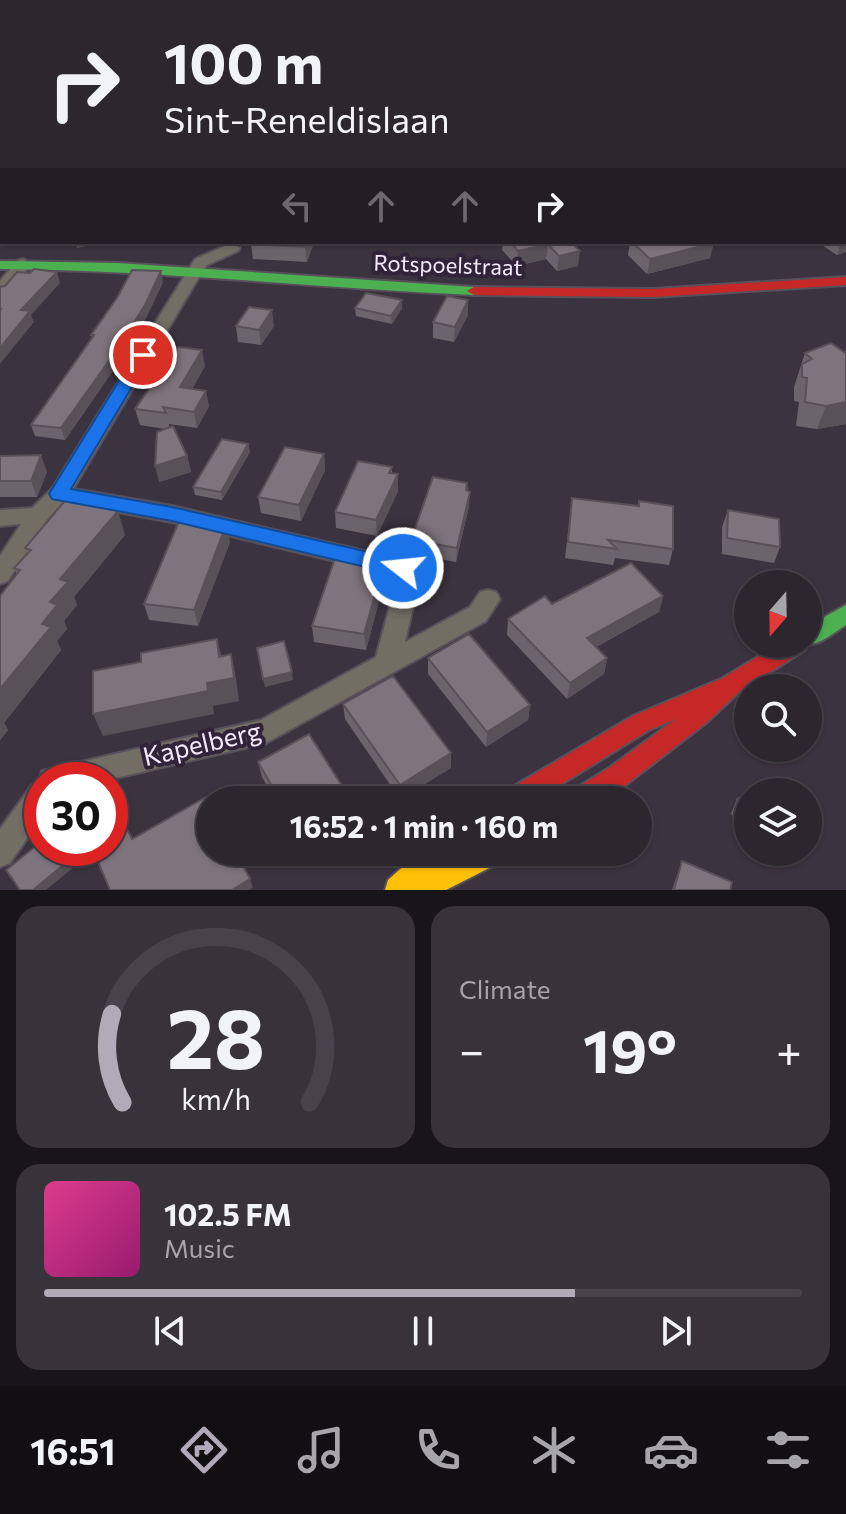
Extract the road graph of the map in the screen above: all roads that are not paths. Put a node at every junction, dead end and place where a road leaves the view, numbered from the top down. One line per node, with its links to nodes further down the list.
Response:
1 (232, 248): 4 (street)
2 (23, 264): 3 (street, Rotspoelstraat); 4 (street, Rotspoelstraat); 6 (street)
3 (0, 265)
4 (194, 272): 5 (street, Rotspoelstraat); 7 (street)
5 (846, 281)
6 (0, 291)
7 (59, 494): 8 (street); 15 (street)
8 (38, 515): 9 (street); 10 (street)
9 (0, 518)
10 (0, 575)
11 (488, 599): 15 (street, Kapelberg)
12 (846, 614): 13 (street)
13 (822, 629)
14 (774, 658): 16 (street)
15 (387, 663): 17 (street, Kapelberg)
16 (731, 685): 18 (street); 19 (street)
17 (128, 763)
18 (535, 786)
19 (602, 786)
20 (24, 819): 21 (street)
21 (0, 853)
22 (422, 866): 24 (street)
23 (466, 866): 25 (street)
24 (398, 890)
25 (417, 890)

